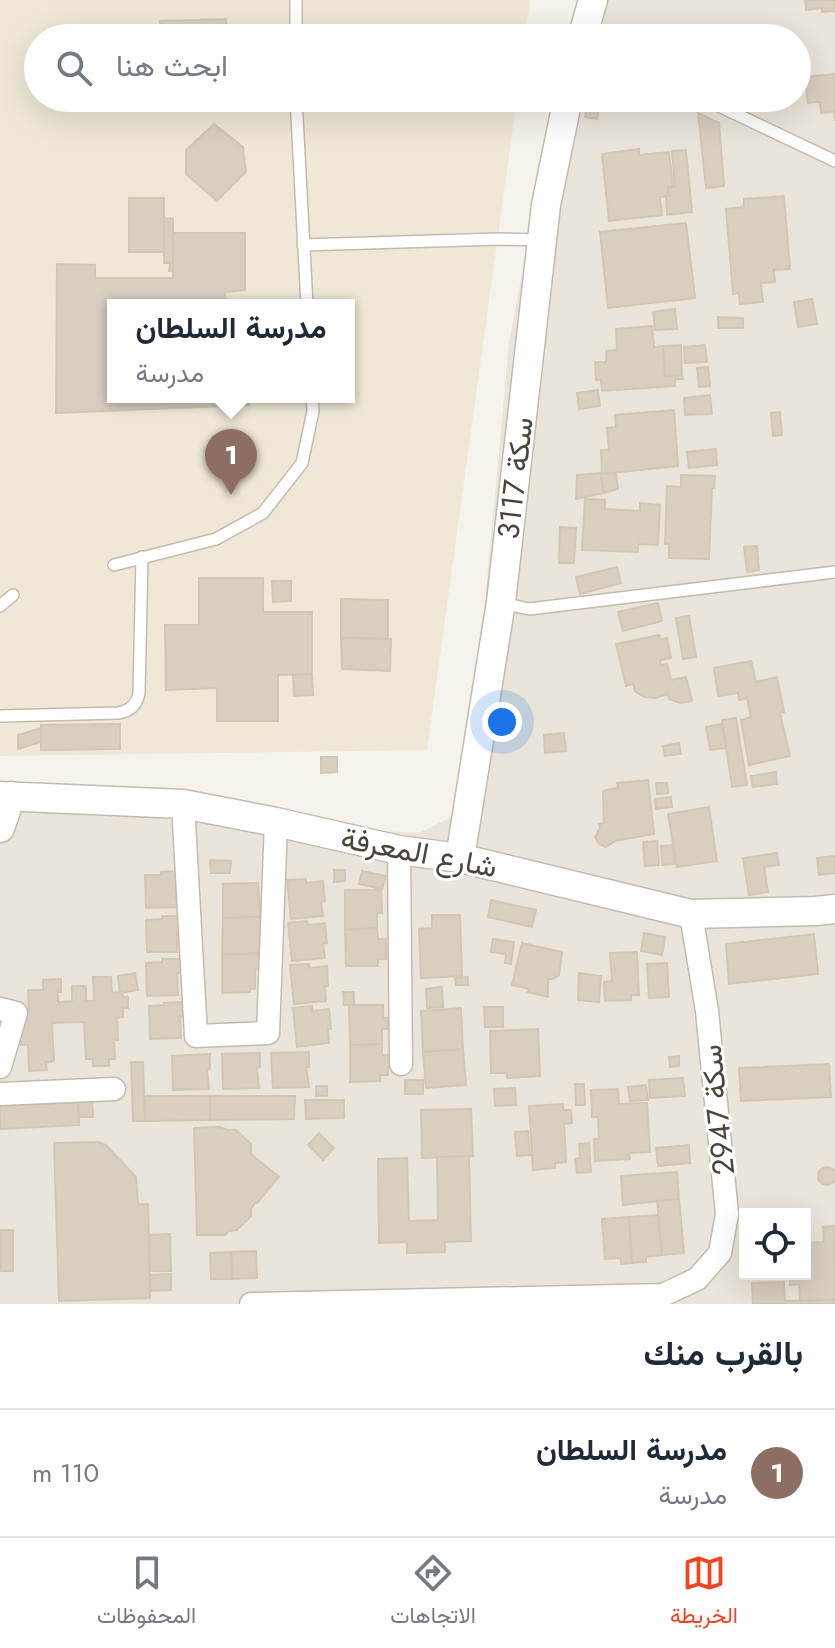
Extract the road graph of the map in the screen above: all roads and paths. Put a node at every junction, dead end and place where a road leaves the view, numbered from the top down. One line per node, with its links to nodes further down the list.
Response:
1 (296, 0): 3 (lane)
2 (593, 0): 4 (street)
3 (296, 24)
4 (586, 24)
5 (297, 112): 10 (lane)
6 (565, 112): 9 (street, سكة 3117)
7 (732, 112): 8 (lane)
8 (835, 161)
9 (542, 240): 10 (lane); 17 (street, سكة 3117)
10 (303, 245): 11 (lane)
11 (307, 299)
12 (312, 403): 13 (lane)
13 (142, 557): 14 (lane); 19 (lane)
14 (114, 565)
15 (835, 572): 17 (lane)
16 (13, 595): 18 (lane)
17 (501, 602): 25 (street, سكة 3117)
18 (0, 606)
19 (0, 716)
20 (6, 796): 21 (street, شارع المعرفة); 23 (street)
21 (183, 804): 22 (street, شارع المعرفة); 22 (street)
22 (276, 822): 24 (street, شارع المعرفة)
23 (0, 828)
24 (399, 850): 25 (street, شارع المعرفة); 29 (street)
25 (460, 858): 27 (street, شارع المعرفة)
26 (835, 909): 27 (street, شارع المعرفة)
27 (691, 914): 33 (street, سكة 2947)
28 (0, 1009): 30 (street)
29 (401, 1064)
30 (0, 1067)
31 (114, 1089): 32 (street)
32 (0, 1094)
33 (251, 1304)

